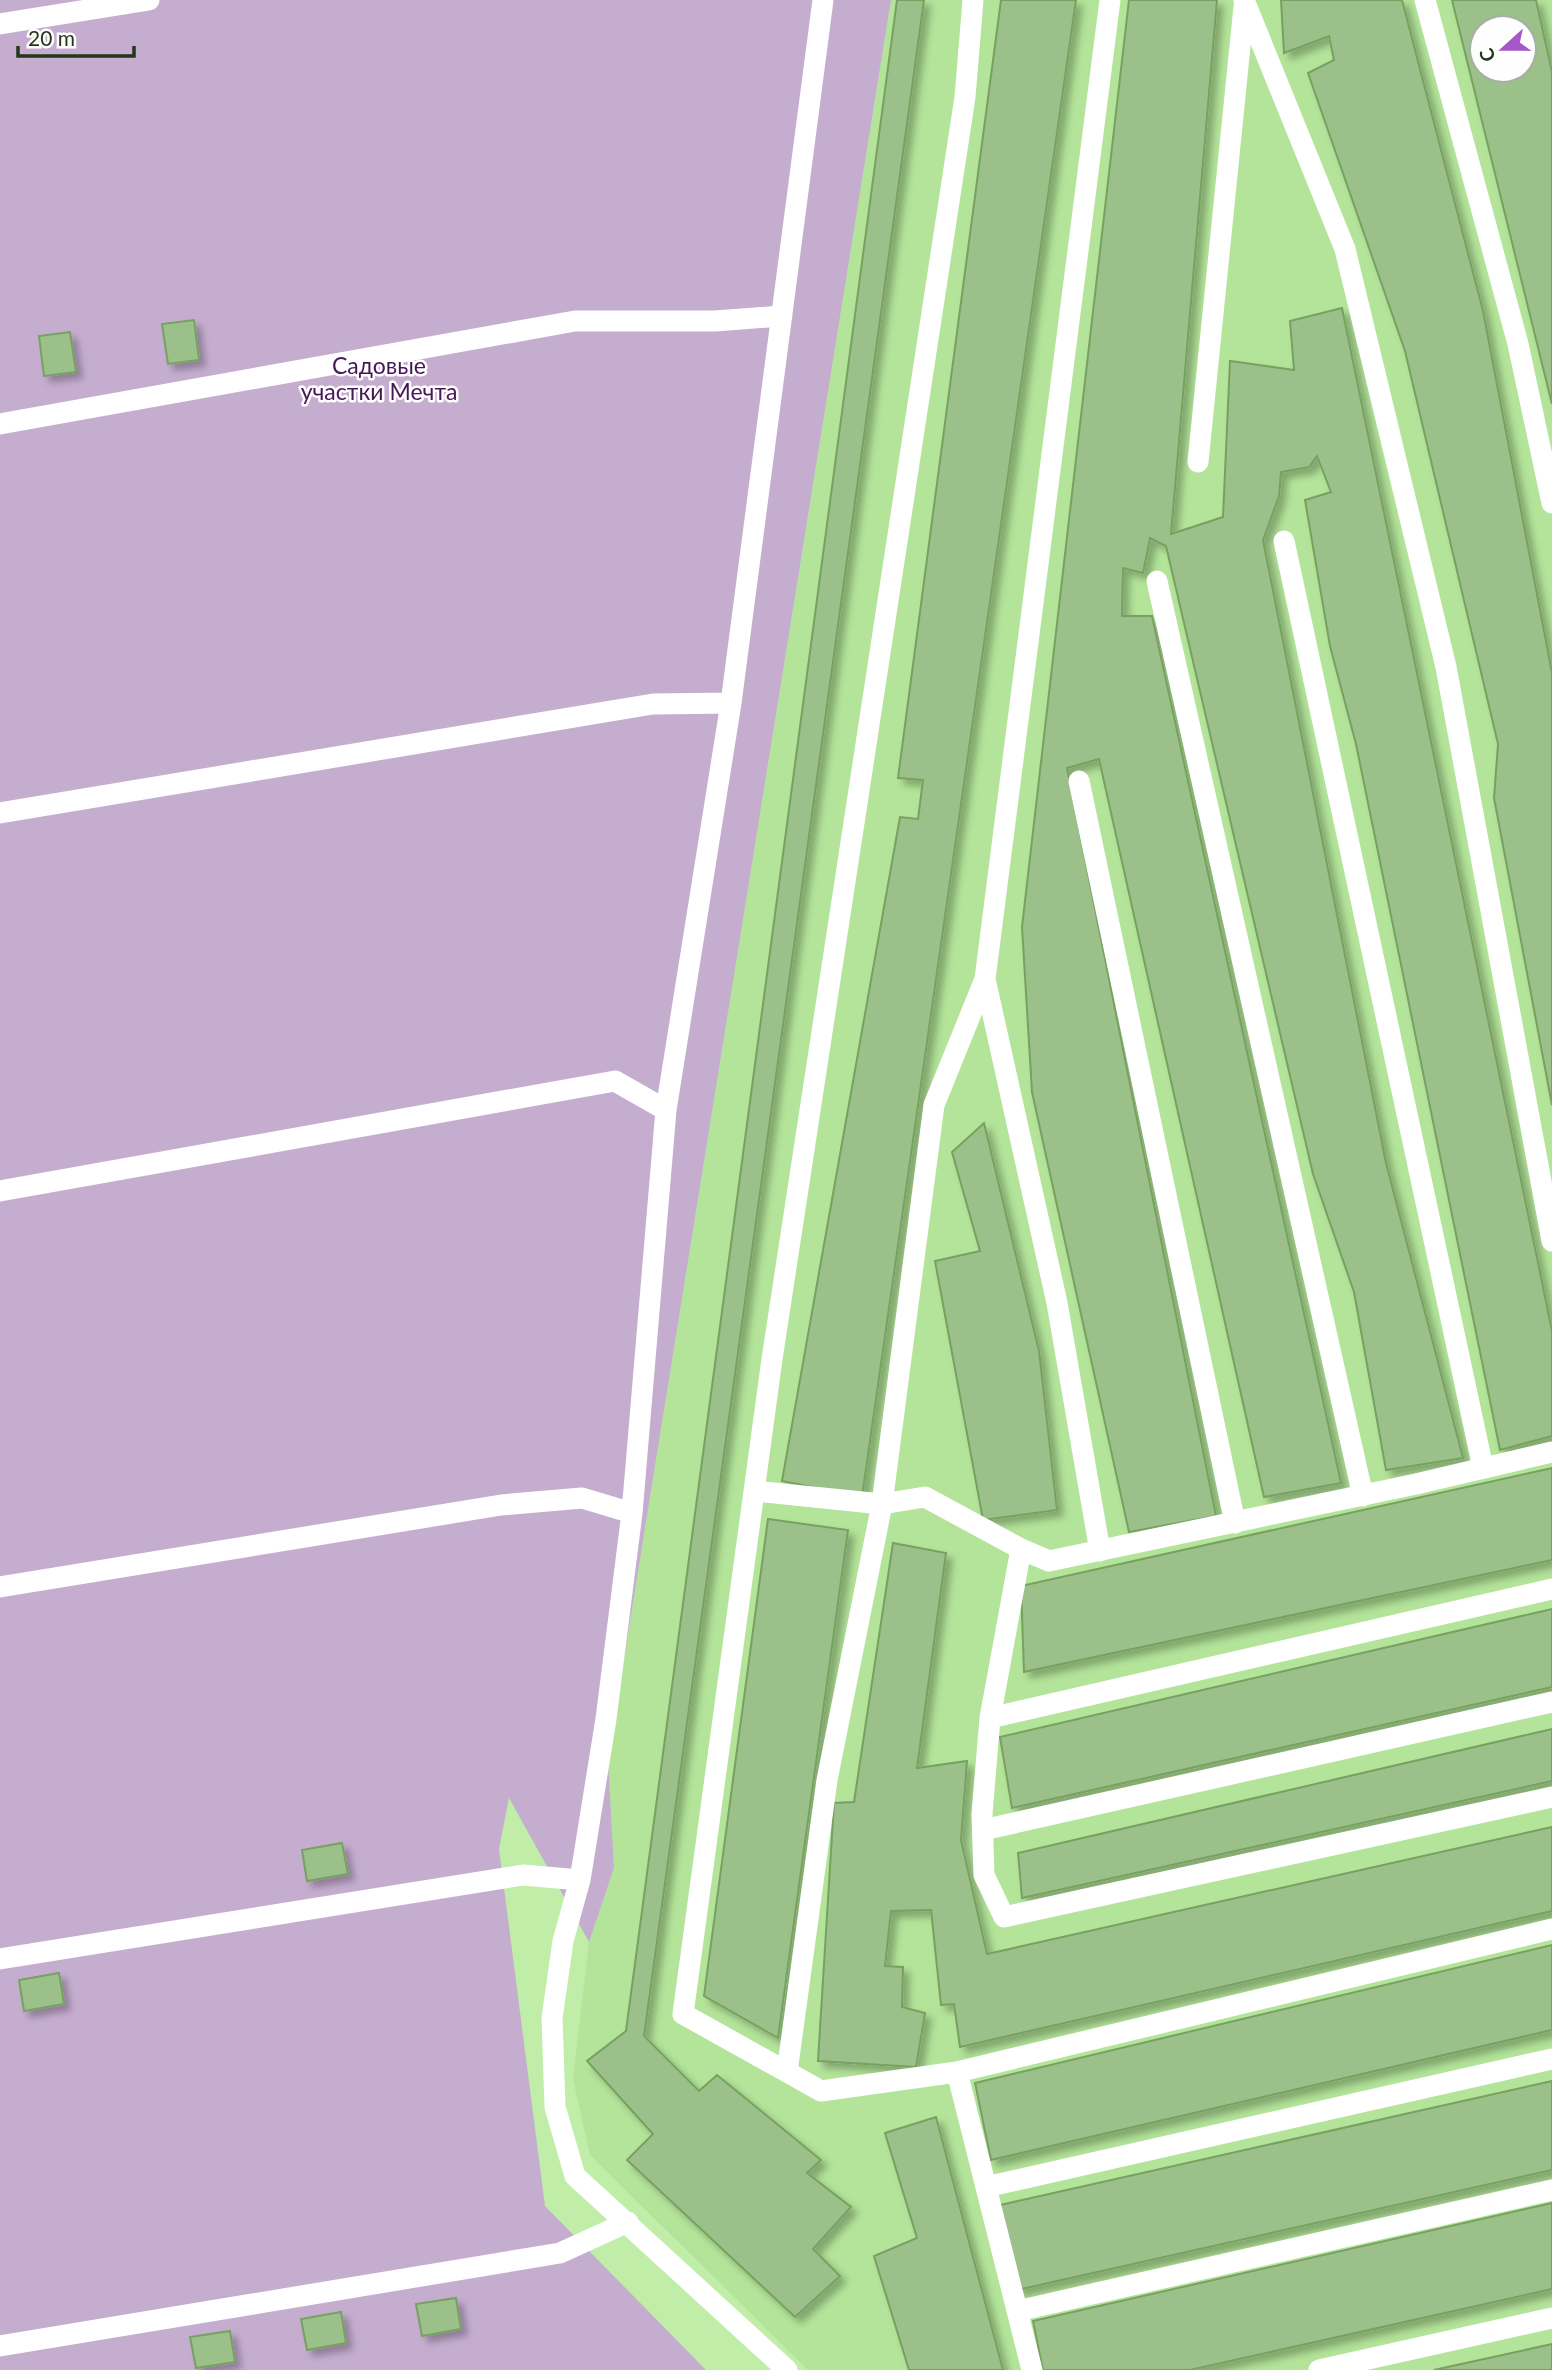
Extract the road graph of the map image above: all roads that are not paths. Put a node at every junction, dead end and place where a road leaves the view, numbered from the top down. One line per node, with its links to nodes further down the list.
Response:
1 (149, 0): 7 (lane)
2 (823, 0): 8 (lane)
3 (973, 0): 23 (lane)
4 (1110, 0): 17 (lane)
5 (1425, 0): 11 (lane)
6 (1244, 3): 10 (lane); 20 (lane)
7 (0, 24)
8 (782, 316): 9 (lane); 14 (lane)
9 (0, 424)
10 (1198, 462)
11 (1552, 503)
12 (1284, 541): 22 (lane)
13 (1157, 581): 24 (lane)
14 (731, 703): 16 (lane); 18 (lane)
15 (1079, 781): 27 (lane)
16 (0, 813)
17 (985, 979): 25 (lane); 29 (lane)
18 (666, 1110): 19 (lane); 26 (lane)
19 (0, 1191)
20 (1552, 1241)
21 (1552, 1452): 22 (lane)
22 (1483, 1468): 24 (lane)
23 (754, 1491): 25 (lane); 40 (lane)
24 (1363, 1496): 27 (lane)
25 (883, 1504): 28 (lane); 40 (lane)
26 (632, 1513): 30 (lane); 36 (lane)
27 (1235, 1522): 29 (lane)
28 (1021, 1549): 29 (lane); 33 (lane)
29 (1100, 1551)
30 (0, 1587)
31 (1552, 1589): 33 (lane)
32 (1552, 1702): 35 (lane)
33 (989, 1718): 35 (lane)
34 (1552, 1797): 35 (lane)
35 (983, 1830)
36 (580, 1880): 38 (lane); 44 (lane)
37 (1552, 1929): 41 (lane)
38 (0, 1959)
39 (1552, 2059): 42 (lane)
40 (787, 2072): 41 (lane)
41 (957, 2072): 42 (lane)
42 (986, 2187): 45 (lane)
43 (1552, 2190): 45 (lane)
44 (628, 2222): 47 (lane); 48 (lane)
45 (1017, 2311): 49 (lane)
46 (1552, 2318): 50 (lane)
47 (0, 2346)
48 (787, 2370)
49 (1032, 2370)
50 (1319, 2370)

